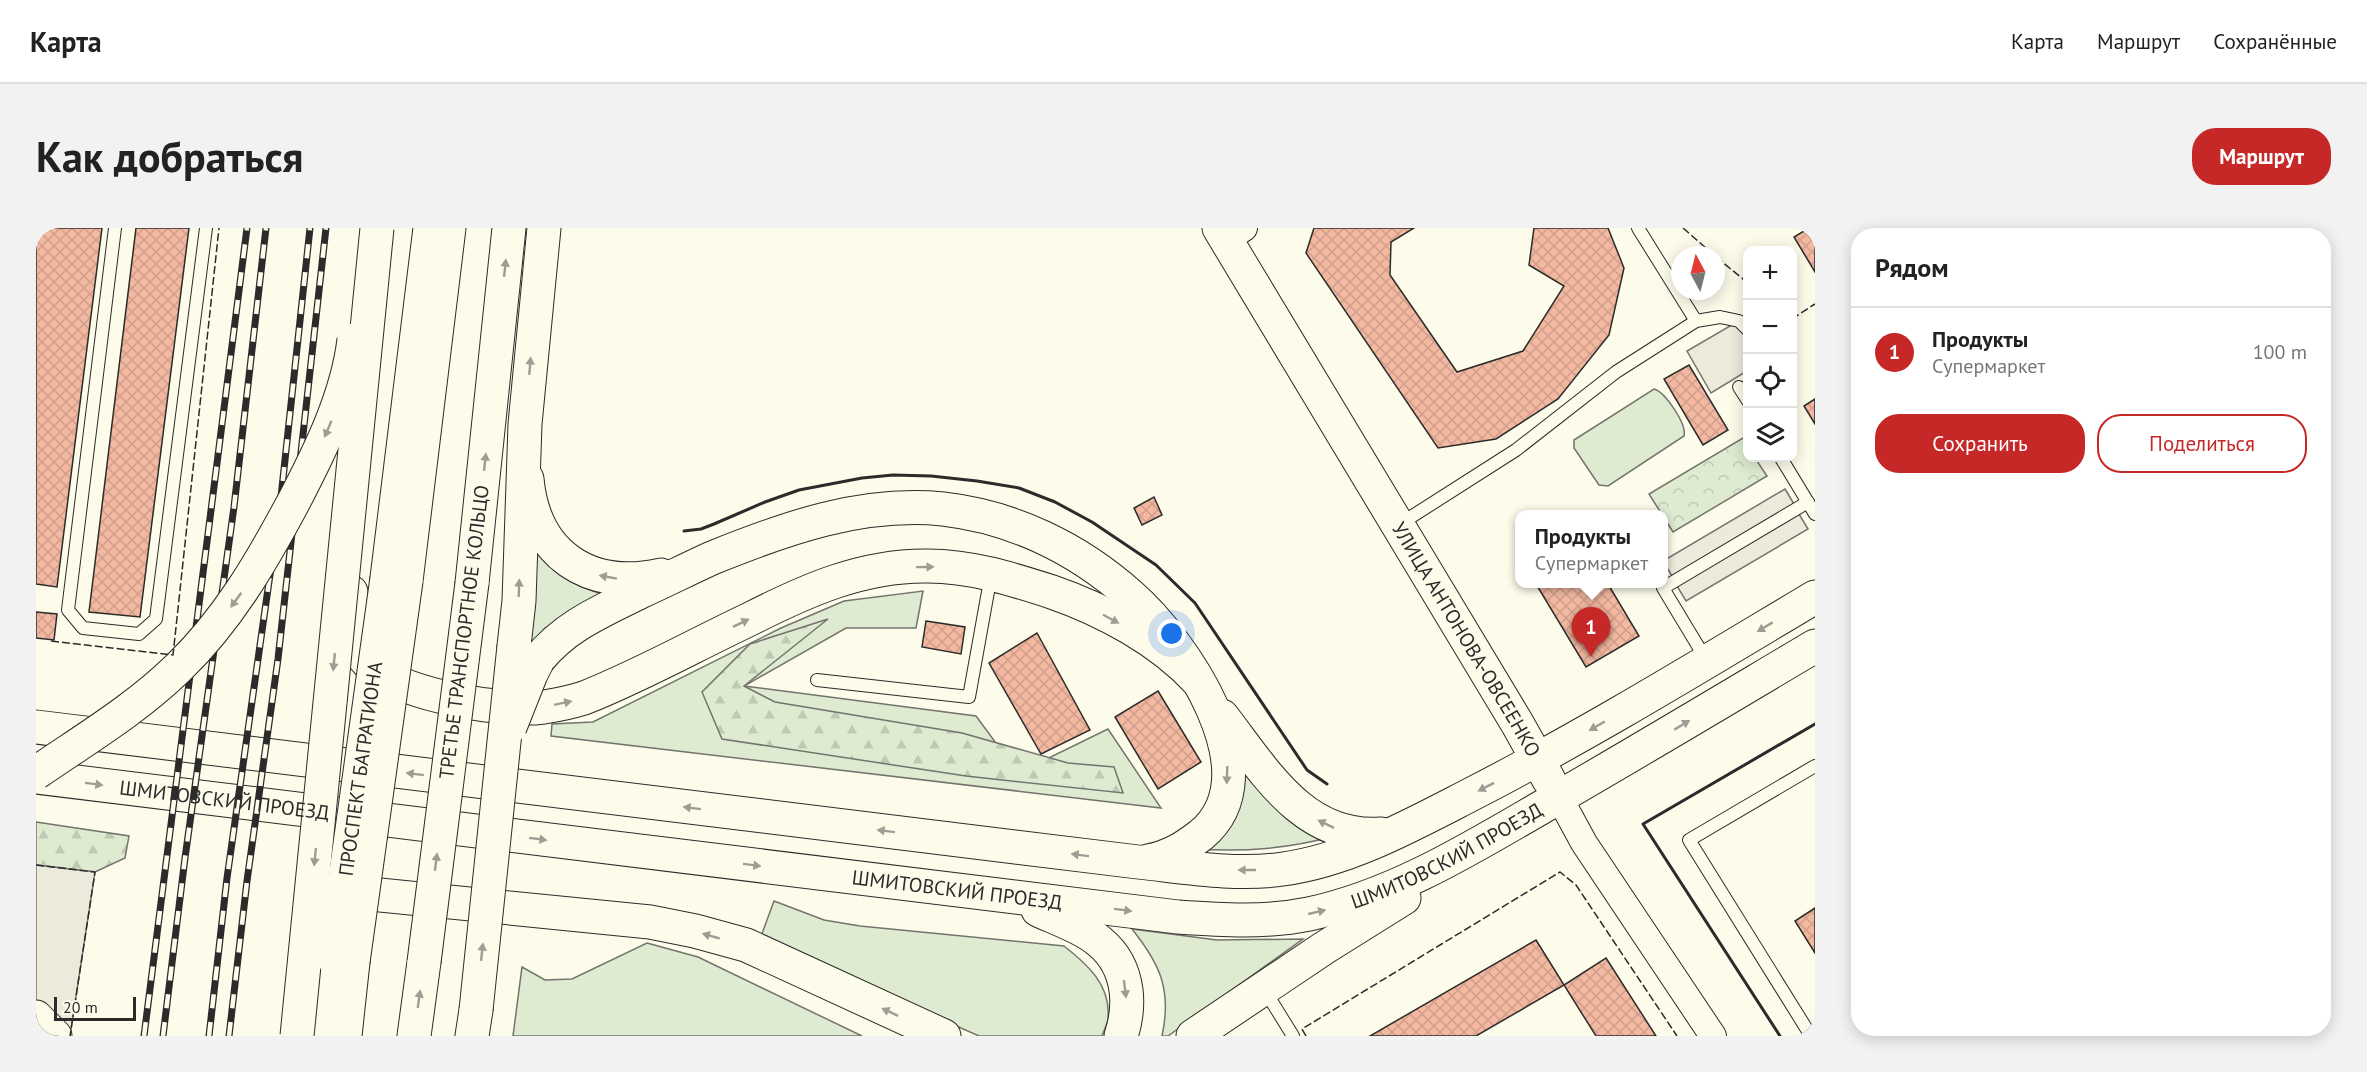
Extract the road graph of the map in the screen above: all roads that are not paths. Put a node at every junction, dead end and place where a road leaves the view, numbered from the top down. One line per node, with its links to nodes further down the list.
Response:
1 (116, 228): 2 (lane)
2 (206, 228)
3 (369, 228): 35 (main road, one-way to 35, bridge)
4 (377, 228): 46 (main road, one-way to 46, bridge)
5 (393, 228): 22 (main road, one-way to 22)
6 (430, 228): 23 (main road)
7 (449, 228): 23 (main road)
8 (509, 228): 49 (main road, ТРЕТЬЕ ТРАНСПОРТНОЕ КОЛЬЦО, one-way to 8, bridge)
9 (544, 228): 16 (main road, one-way to 9)
10 (1638, 228): 12 (lane)
11 (1230, 232): 20 (main road, УЛИЦА АНТОНОВА-ОВСЕЕНКО)
12 (1695, 321): 13 (lane); 20 (lane)
13 (1743, 325)
14 (1739, 387): 15 (lane)
15 (1743, 393)
16 (525, 424): 21 (main road, one-way to 16); 28 (main road, one-way to 16)
17 (1784, 462): 18 (lane)
18 (1808, 502): 19 (lane); 24 (lane)
19 (1815, 514)
20 (1399, 525): 33 (main road, УЛИЦА АНТОНОВА-ОВСЕЕНКО)
21 (706, 561): 28 (main road); 31 (main road)
22 (991, 574): 30 (lane); 31 (main road, one-way to 31)
23 (397, 579): 40 (main road, ПРОСПЕКТ БАГРАТИОНА, bridge)
24 (1668, 585)
25 (1663, 588): 29 (lane)
26 (1815, 597): 29 (main road, one-way to 29)
27 (1815, 646): 36 (main road, ШМИТОВСКИЙ ПРОЕЗД, one-way to 27)
28 (526, 653): 43 (main road, one-way to 28, bridge)
29 (1707, 661): 33 (main road, one-way to 33)
30 (817, 680)
31 (1203, 690): 37 (main road, one-way to 31); 38 (main road, one-way to 38)
32 (36, 727): 38 (main road, one-way to 32)
33 (1538, 760): 36 (main road, УЛИЦА АНТОНОВА-ОВСЕЕНКО); 37 (main road, one-way to 37)
34 (1815, 766): 55 (lane)
35 (36, 775): 39 (main road, ШМИТОВСКИЙ ПРОЕЗД, one-way to 39)
36 (1559, 797): 39 (main road, ШМИТОВСКИЙ ПРОЕЗД, one-way to 36); 41 (main road); 54 (street, УЛИЦА АНТОНОВА-ОВСЕЕНКО)
37 (1403, 828): 38 (main road, one-way to 38)
38 (1138, 862)
39 (1003, 895): 51 (main road, one-way to 51)
40 (344, 961): 47 (main road); 48 (main road)
41 (1264, 988): 52 (main road); 53 (lane)
42 (36, 1017): 44 (main road)
43 (474, 1027)
44 (55, 1036)
45 (289, 1036): 50 (main road, one-way to 45)
46 (297, 1036)
47 (325, 1036)
48 (345, 1036)
49 (414, 1036)
50 (944, 1036)
51 (1121, 1036)
52 (1193, 1036)
53 (1293, 1036)
54 (1713, 1036)
55 (1811, 1036)

